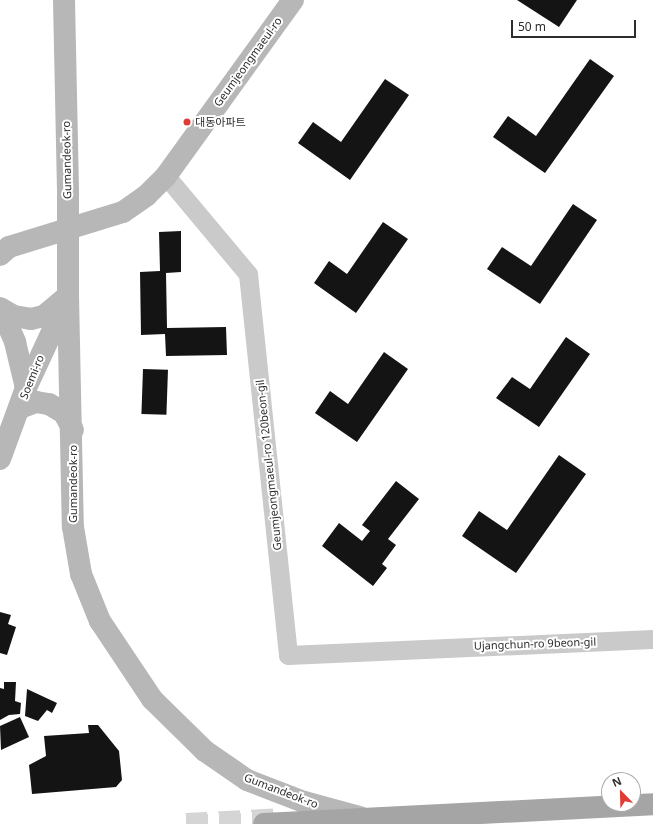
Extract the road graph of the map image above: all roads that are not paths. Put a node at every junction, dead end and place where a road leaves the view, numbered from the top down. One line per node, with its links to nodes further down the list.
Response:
1 (64, 0): 5 (main road, Gumandeok-ro, bridge)
2 (293, 0): 3 (main road, Geumjeongmaeul-ro)
3 (166, 176): 4 (main road, Geumjeongmaeul-ro); 12 (street, Geumjeongmaeul-ro 120beon-gil)
4 (3, 248)
5 (68, 296): 6 (main road); 7 (main road, Soemi-ro); 9 (main road, Gumandeok-ro)
6 (1, 309): 7 (main road)
7 (23, 398): 8 (main road, Soemi-ro); 9 (main road)
8 (6, 428): 10 (main road, Soemi-ro)
9 (73, 430): 14 (main road, Gumandeok-ro)
10 (0, 459)
11 (653, 639): 12 (street, Ujangchun-ro 9beon-gil)
12 (417, 648)
13 (653, 804): 14 (main road)
14 (365, 819): 15 (main road)
15 (264, 824)

